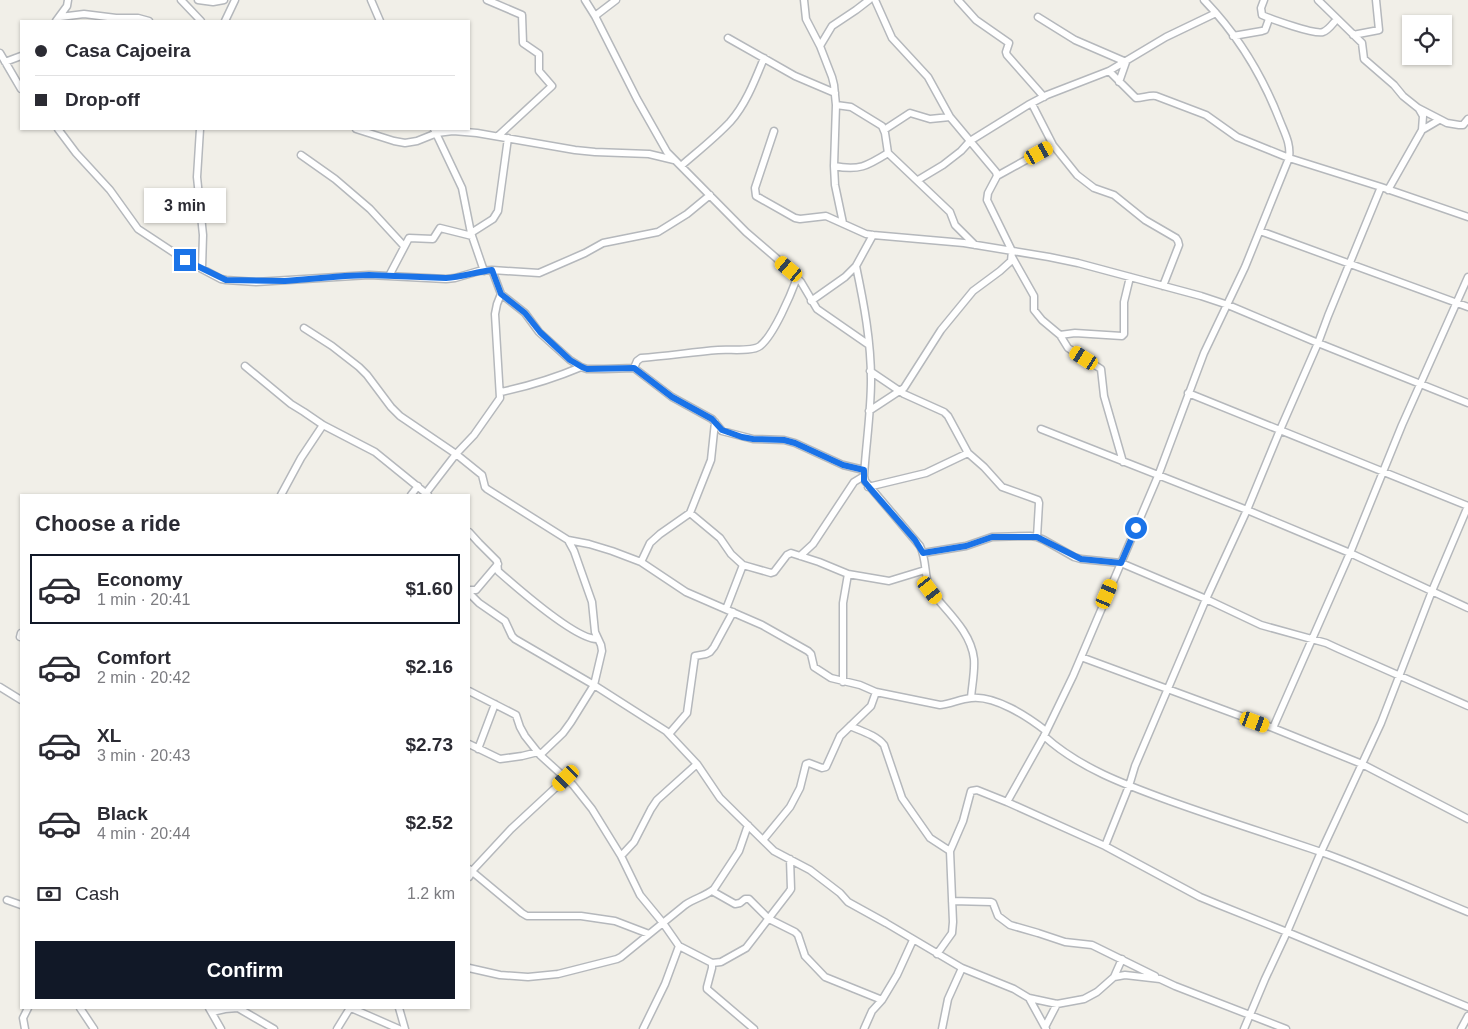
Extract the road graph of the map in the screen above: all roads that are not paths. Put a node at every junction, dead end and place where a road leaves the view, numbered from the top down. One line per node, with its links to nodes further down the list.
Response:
1 (68, 0): 21 (street)
2 (181, 0): 25 (street)
3 (198, 0): 4 (street)
4 (224, 0)
5 (235, 0): 26 (street)
6 (371, 0): 27 (street)
7 (487, 0): 56 (street)
8 (585, 0): 19 (street)
9 (616, 0): 19 (street)
10 (804, 0): 31 (street)
11 (869, 0): 31 (street)
12 (875, 0): 45 (street)
13 (958, 0): 41 (street)
14 (1204, 0): 18 (street)
15 (1264, 0): 22 (street)
16 (1318, 0): 23 (street)
17 (1376, 0): 28 (street)
18 (1216, 13): 29 (street); 36 (street)
19 (596, 16): 63 (street)
20 (1038, 17): 36 (street)
21 (58, 19): 24 (street)
22 (1269, 19): 23 (street); 29 (street)
23 (1337, 19): 28 (street)
24 (145, 20)
25 (200, 20)
26 (225, 20)
27 (380, 20)
28 (1354, 35): 44 (street)
29 (1233, 36): 62 (street)
30 (728, 38): 34 (street)
31 (820, 46): 40 (street)
32 (0, 53): 35 (street)
33 (20, 56): 35 (street)
34 (764, 58): 40 (street); 64 (street)
35 (5, 62): 39 (street)
36 (1126, 62): 37 (street); 38 (street)
37 (1109, 71): 38 (street); 41 (street)
38 (1119, 82): 62 (street)
39 (20, 87)
40 (835, 94): 43 (street)
41 (1044, 97): 42 (street)
42 (1032, 104): 58 (street); 59 (street)
43 (836, 105): 52 (street); 65 (street)
44 (1418, 108): 47 (street); 53 (street)
45 (950, 117): 52 (street); 58 (street)
46 (1468, 119): 47 (street)
47 (1439, 120): 53 (street)
48 (59, 130): 80 (street)
49 (200, 130): 80 (street)
50 (359, 130): 54 (street)
51 (452, 130): 54 (street); 56 (street)
52 (884, 130): 60 (street)
53 (1422, 130): 68 (street)
54 (435, 131): 73 (street)
55 (774, 131): 71 (street)
56 (498, 136): 57 (street)
57 (508, 138): 63 (street); 73 (street)
58 (970, 141): 66 (street); 67 (street)
59 (1053, 145): 66 (street); 87 (street)
60 (888, 153): 65 (street); 67 (street)
61 (301, 155): 76 (street)
62 (1289, 158): 68 (street); 72 (street)
63 (675, 160): 64 (street)
64 (681, 166): 69 (street)
65 (834, 166): 71 (street)
66 (997, 176): 77 (street)
67 (918, 180): 75 (street)
68 (1384, 188): 70 (street); 78 (street)
69 (710, 195): 81 (street); 86 (street)
70 (1468, 217)
71 (842, 223): 74 (street)
72 (1260, 231): 78 (street); 90 (street)
73 (471, 234): 76 (street); 82 (street)
74 (873, 235): 75 (street); 79 (street)
75 (975, 245): 77 (street)
76 (404, 246): 83 (street)
77 (1012, 254): 84 (street); 94 (street); 102 (street)
78 (1350, 264): 91 (street); 95 (street)
79 (856, 266): 89 (street); 96 (street)
80 (202, 268): 83 (street)
81 (492, 270): 82 (street); 88 (street)
82 (484, 271): 83 (street)
83 (389, 276)
84 (1130, 277): 87 (street); 94 (street)
85 (1468, 277): 91 (street)
86 (797, 278): 89 (street); 99 (street)
87 (1164, 286): 90 (street)
88 (501, 294): 98 (street); 103 (street)
89 (811, 301): 96 (street)
90 (1228, 304): 95 (street); 104 (street)
91 (1457, 304): 92 (street); 101 (street)
92 (1468, 307)
93 (304, 328): 112 (street)
94 (1060, 335): 113 (street)
95 (1318, 343): 101 (street); 110 (street)
96 (869, 345): 100 (street)
97 (245, 366): 108 (street)
98 (582, 367): 99 (street); 103 (street)
99 (634, 368): 107 (street)
100 (870, 371): 102 (street); 106 (street)
101 (1421, 384): 105 (street); 114 (street)
102 (900, 391): 106 (street); 111 (street)
103 (501, 392): 112 (street)
104 (1188, 393): 110 (street); 116 (street)
105 (1468, 403)
106 (869, 410): 115 (street)
107 (715, 422): 115 (street); 124 (street)
108 (323, 425): 117 (street); 119 (street)
109 (1041, 429): 113 (street)
110 (1280, 430): 114 (street); 123 (street)
111 (968, 453): 118 (street); 126 (street)
112 (456, 454): 121 (street); 127 (street)
113 (1123, 462): 116 (street)
114 (1383, 472): 122 (street); 131 (street)
115 (864, 473): 118 (street); 132 (street)
116 (1158, 476): 123 (street); 134 (street)
117 (418, 486): 120 (street); 121 (street)
118 (868, 486): 130 (street)
119 (282, 494)
120 (412, 494)
121 (427, 494)
122 (1468, 506): 139 (street)
123 (1247, 510): 131 (street); 142 (street)
124 (690, 513): 133 (street); 136 (street)
125 (470, 533): 135 (street)
126 (1037, 537): 130 (street); 134 (street)
127 (568, 540): 128 (street); 129 (street)
128 (578, 542): 129 (street); 133 (street)
129 (574, 551): 146 (street)
130 (923, 553): 137 (street)
131 (1350, 553): 139 (street); 147 (street)
132 (800, 556): 136 (street); 138 (street)
133 (641, 562): 144 (street)
134 (1121, 563): 142 (street); 148 (street)
135 (498, 564): 140 (street); 146 (street)
136 (743, 565): 144 (street)
137 (925, 570): 138 (street); 156 (street)
138 (848, 574): 150 (street)
139 (1432, 591): 143 (street); 149 (street)
140 (470, 592)
141 (470, 593): 151 (street)
142 (1206, 599): 147 (street); 153 (street)
143 (1468, 608)
144 (726, 609): 145 (street)
145 (733, 612): 150 (street); 163 (street)
146 (598, 639): 151 (street)
147 (1312, 639): 149 (street); 161 (street)
148 (1081, 657): 153 (street); 162 (street)
149 (1400, 676): 159 (street); 168 (street)
150 (844, 682): 155 (street)
151 (594, 685): 163 (street); 166 (street)
152 (0, 687): 157 (street)
153 (1168, 690): 161 (street); 170 (street)
154 (470, 692): 158 (street)
155 (876, 692): 156 (street); 160 (street)
156 (971, 698): 162 (street)
157 (20, 699)
158 (495, 704): 165 (street); 166 (street)
159 (1468, 706)
160 (850, 726): 174 (street); 176 (street)
161 (1273, 728): 168 (street)
162 (1045, 733): 170 (street); 171 (street)
163 (670, 734): 167 (street)
164 (470, 745): 165 (street)
165 (478, 749): 166 (street)
166 (539, 753): 169 (street)
167 (697, 764): 173 (street); 178 (street)
168 (1362, 764): 172 (street); 177 (street)
169 (566, 778): 178 (street); 180 (street)
170 (1129, 786): 175 (street); 177 (street)
171 (1007, 802): 175 (street); 176 (street)
172 (1468, 819)
173 (748, 825): 174 (street); 181 (street)
174 (763, 840): 179 (street)
175 (1104, 846): 188 (street)
176 (950, 851): 183 (street)
177 (1321, 852): 185 (street); 188 (street)
178 (621, 856): 187 (street)
179 (790, 858): 186 (street); 190 (street)
180 (470, 872): 189 (street)
181 (712, 891): 186 (street); 187 (street)
182 (7, 900): 184 (street)
183 (952, 901): 192 (street); 193 (street)
184 (20, 905)
185 (1468, 912)
186 (769, 919): 194 (street); 200 (street)
187 (663, 923): 189 (street); 191 (street)
188 (1287, 932): 202 (street); 211 (street)
189 (649, 934): 195 (street)
190 (913, 940): 192 (street); 200 (street)
191 (679, 946): 194 (street); 221 (street)
192 (937, 954): 196 (street)
193 (1122, 959): 197 (street); 198 (street)
194 (712, 963): 222 (street)
195 (470, 968)
196 (962, 968): 199 (street); 224 (street)
197 (1114, 977): 198 (street); 201 (street)
198 (1160, 979): 211 (street)
199 (1029, 998): 201 (street); 213 (street)
200 (882, 1000): 223 (street)
201 (1057, 1004): 213 (street)
202 (1468, 1007)
203 (28, 1009): 214 (street)
204 (81, 1009): 215 (street)
205 (224, 1009): 210 (street)
206 (240, 1009): 217 (street)
207 (349, 1009): 218 (street)
208 (352, 1009): 219 (street)
209 (399, 1009): 220 (street)
210 (211, 1010): 216 (street)
211 (1249, 1015): 225 (street); 226 (street)
212 (1468, 1016): 227 (street)
213 (1045, 1028)
214 (25, 1029)
215 (94, 1029)
216 (221, 1029)
217 (274, 1029)
218 (337, 1029)
219 (399, 1029)
220 (405, 1029)
221 (642, 1029)
222 (754, 1029)
223 (864, 1029)
224 (942, 1029)
225 (1244, 1029)
226 (1286, 1029)
227 (1461, 1029)

